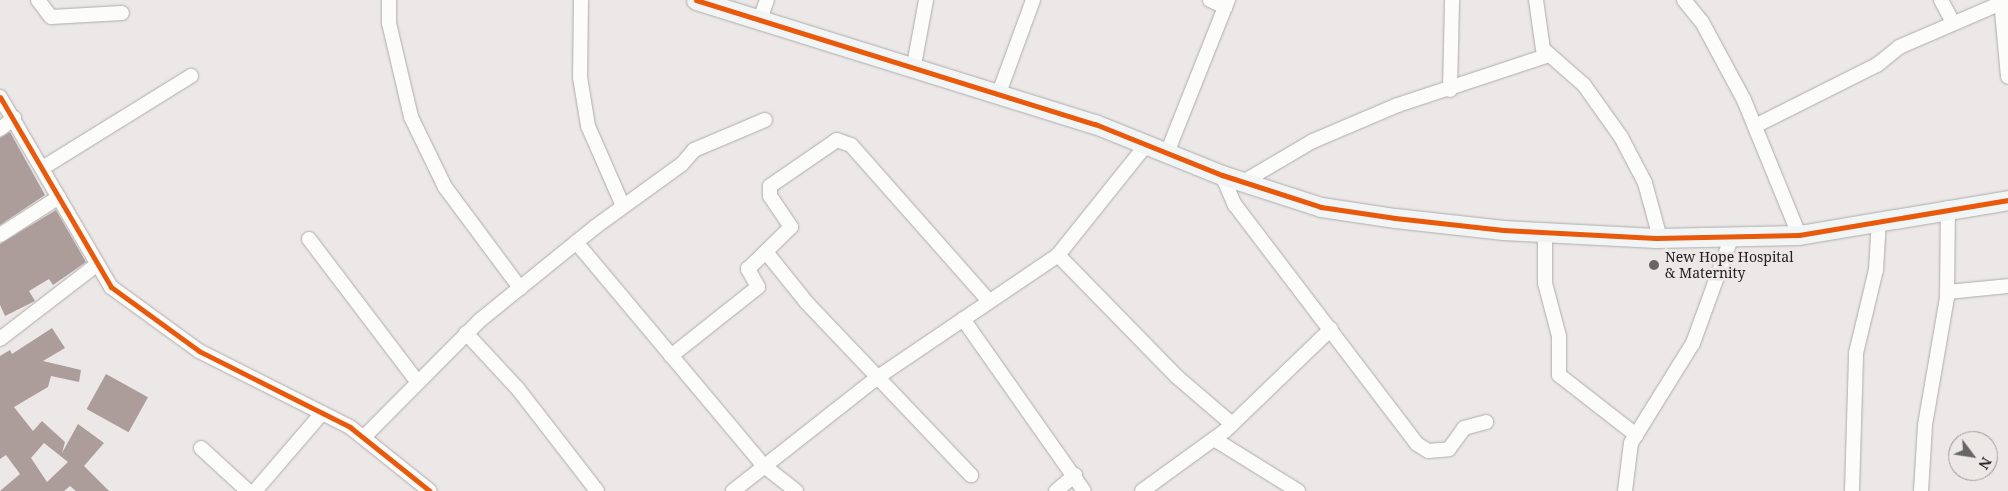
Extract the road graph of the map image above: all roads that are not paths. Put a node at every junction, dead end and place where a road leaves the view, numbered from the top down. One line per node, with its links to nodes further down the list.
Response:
1 (38, 0): 15 (street)
2 (389, 0): 50 (street)
3 (581, 0): 36 (street)
4 (696, 0): 16 (street)
5 (768, 0): 16 (street)
6 (926, 0): 19 (street)
7 (1033, 0): 23 (street)
8 (1210, 0): 14 (street)
9 (1452, 0): 22 (street)
10 (1536, 0): 18 (street)
11 (1684, 0): 27 (street)
12 (1941, 0): 17 (street)
13 (2001, 1): 17 (street); 21 (street)
14 (1226, 4): 30 (street)
15 (122, 13)
16 (760, 20): 19 (street)
17 (1953, 23): 27 (street)
18 (1549, 55): 22 (street); 44 (street)
19 (914, 65): 23 (street)
20 (191, 76): 31 (street)
21 (2008, 77)
22 (1450, 90): 33 (street)
23 (999, 93): 29 (street)
24 (0, 98): 25 (street)
25 (14, 118): 28 (street); 31 (street)
26 (765, 120): 36 (street)
27 (1755, 126): 41 (street)
28 (0, 129)
29 (1147, 144): 30 (street); 47 (street)
30 (1167, 153): 32 (street)
31 (44, 167): 34 (street)
32 (1222, 175): 33 (street); 54 (street)
33 (1243, 182): 39 (street)
34 (59, 197): 40 (street); 48 (street)
35 (2008, 200): 37 (street)
36 (623, 206): 45 (street)
37 (1948, 208): 38 (street); 51 (street)
38 (1879, 220): 41 (street); 82 (street)
39 (1544, 232): 44 (street); 63 (street)
40 (0, 235)
41 (1800, 235): 42 (street)
42 (1732, 236): 44 (street); 63 (street)
43 (309, 238): 59 (street)
44 (1660, 238)
45 (576, 242): 50 (street); 57 (street)
46 (766, 252): 52 (street); 57 (street); 58 (street)
47 (1058, 255): 52 (street); 62 (street)
48 (96, 265): 56 (street); 60 (street)
49 (2008, 286): 51 (street)
50 (520, 288): 55 (street)
51 (1947, 292): 70 (street)
52 (989, 302): 53 (street)
53 (963, 318): 58 (street); 69 (street)
54 (1331, 329): 61 (street); 62 (street)
55 (466, 333): 59 (street); 74 (street)
56 (0, 339)
57 (671, 356): 67 (street)
58 (878, 377): 67 (street); 68 (street)
59 (416, 380): 64 (street)
60 (322, 413): 64 (street); 72 (street)
61 (1486, 422)
62 (1232, 424): 65 (street)
63 (1636, 435): 81 (street)
64 (364, 437): 73 (street)
65 (1214, 439): 79 (street); 80 (street)
66 (201, 448): 71 (street)
67 (763, 465): 75 (street); 76 (street)
68 (971, 475)
69 (1075, 475): 77 (street); 78 (street)
70 (1918, 488)
71 (248, 491)
72 (255, 491)
73 (430, 491)
74 (597, 491)
75 (733, 491)
76 (796, 491)
77 (1056, 491)
78 (1084, 491)
79 (1142, 491)
80 (1298, 491)
81 (1625, 491)
82 (1852, 491)

